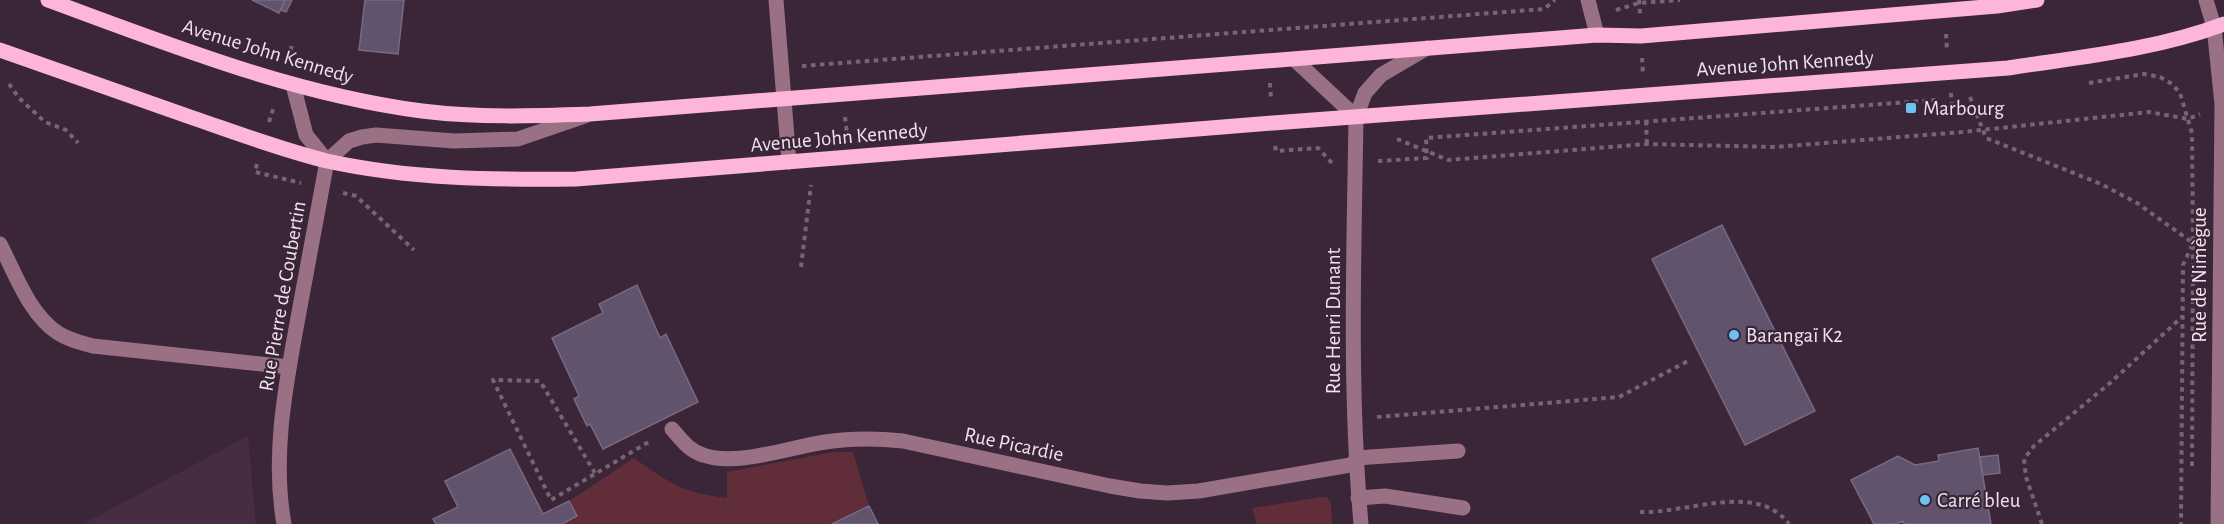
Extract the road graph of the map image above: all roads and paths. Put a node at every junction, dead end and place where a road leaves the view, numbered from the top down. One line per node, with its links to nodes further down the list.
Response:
1 (48, 0): 16 (main road, Avenue John Kennedy)
2 (776, 0): 13 (street)
3 (1555, 0): 13 (path)
4 (1680, 0): 7 (path)
5 (2037, 0): 9 (main road, Avenue John Kennedy)
6 (2206, 0): 8 (street, Rue de Nimègue)
7 (1589, 6): 9 (street)
8 (2219, 25): 21 (main road, Avenue John Kennedy); 29 (street, Rue de Nimègue)
9 (1597, 35): 10 (main road, Avenue John Kennedy)
10 (1427, 48): 12 (main road, Avenue John Kennedy); 21 (street, Avenue John Kennedy)
11 (0, 50): 27 (main road, Avenue John Kennedy)
12 (1294, 59): 19 (main road, Avenue John Kennedy); 21 (street)
13 (781, 68): 19 (street)
14 (2085, 83): 22 (path)
15 (9, 84): 25 (path)
16 (293, 85): 20 (main road, Avenue John Kennedy); 27 (street)
17 (1982, 96): 18 (path)
18 (1970, 97): 23 (path); 26 (path)
19 (784, 99): 20 (main road, Avenue John Kennedy); 28 (street)
20 (590, 114): 27 (street, Avenue John Kennedy)
21 (1356, 117): 28 (main road, Avenue John Kennedy); 36 (street, Rue Henri Dunant)
22 (2188, 119): 23 (path); 30 (path)
23 (1983, 130): 26 (path); 30 (path)
24 (1386, 139): 26 (path)
25 (78, 143)
26 (1647, 144)
27 (327, 160): 28 (main road, Avenue John Kennedy); 35 (street, Rue Pierre de Coubertin)
28 (789, 162)
29 (2220, 232): 30 (path); 33 (street, Rue de Nimègue)
30 (2193, 243): 32 (path); 41 (path)
31 (0, 244): 35 (street)
32 (2183, 317): 48 (path); 49 (path)
33 (2222, 334): 50 (street, Rue de Nimègue)
34 (1688, 361): 36 (path)
35 (289, 367): 45 (street, Rue Pierre de Coubertin)
36 (1354, 419): 39 (street, Rue Henri Dunant)
37 (672, 429): 39 (street, Rue Picardie); 40 (path)
38 (1458, 451): 39 (street, Rue Picardie)
39 (1356, 461): 42 (street, Rue Henri Dunant)
40 (596, 473): 40 (path)
41 (2192, 477)
42 (1358, 498): 43 (street); 46 (street, Rue Henri Dunant)
43 (1462, 508)
44 (1641, 512): 47 (path)
45 (284, 524)
46 (1361, 524)
47 (1789, 524)
48 (2042, 524)
49 (2181, 524)
50 (2218, 524)

